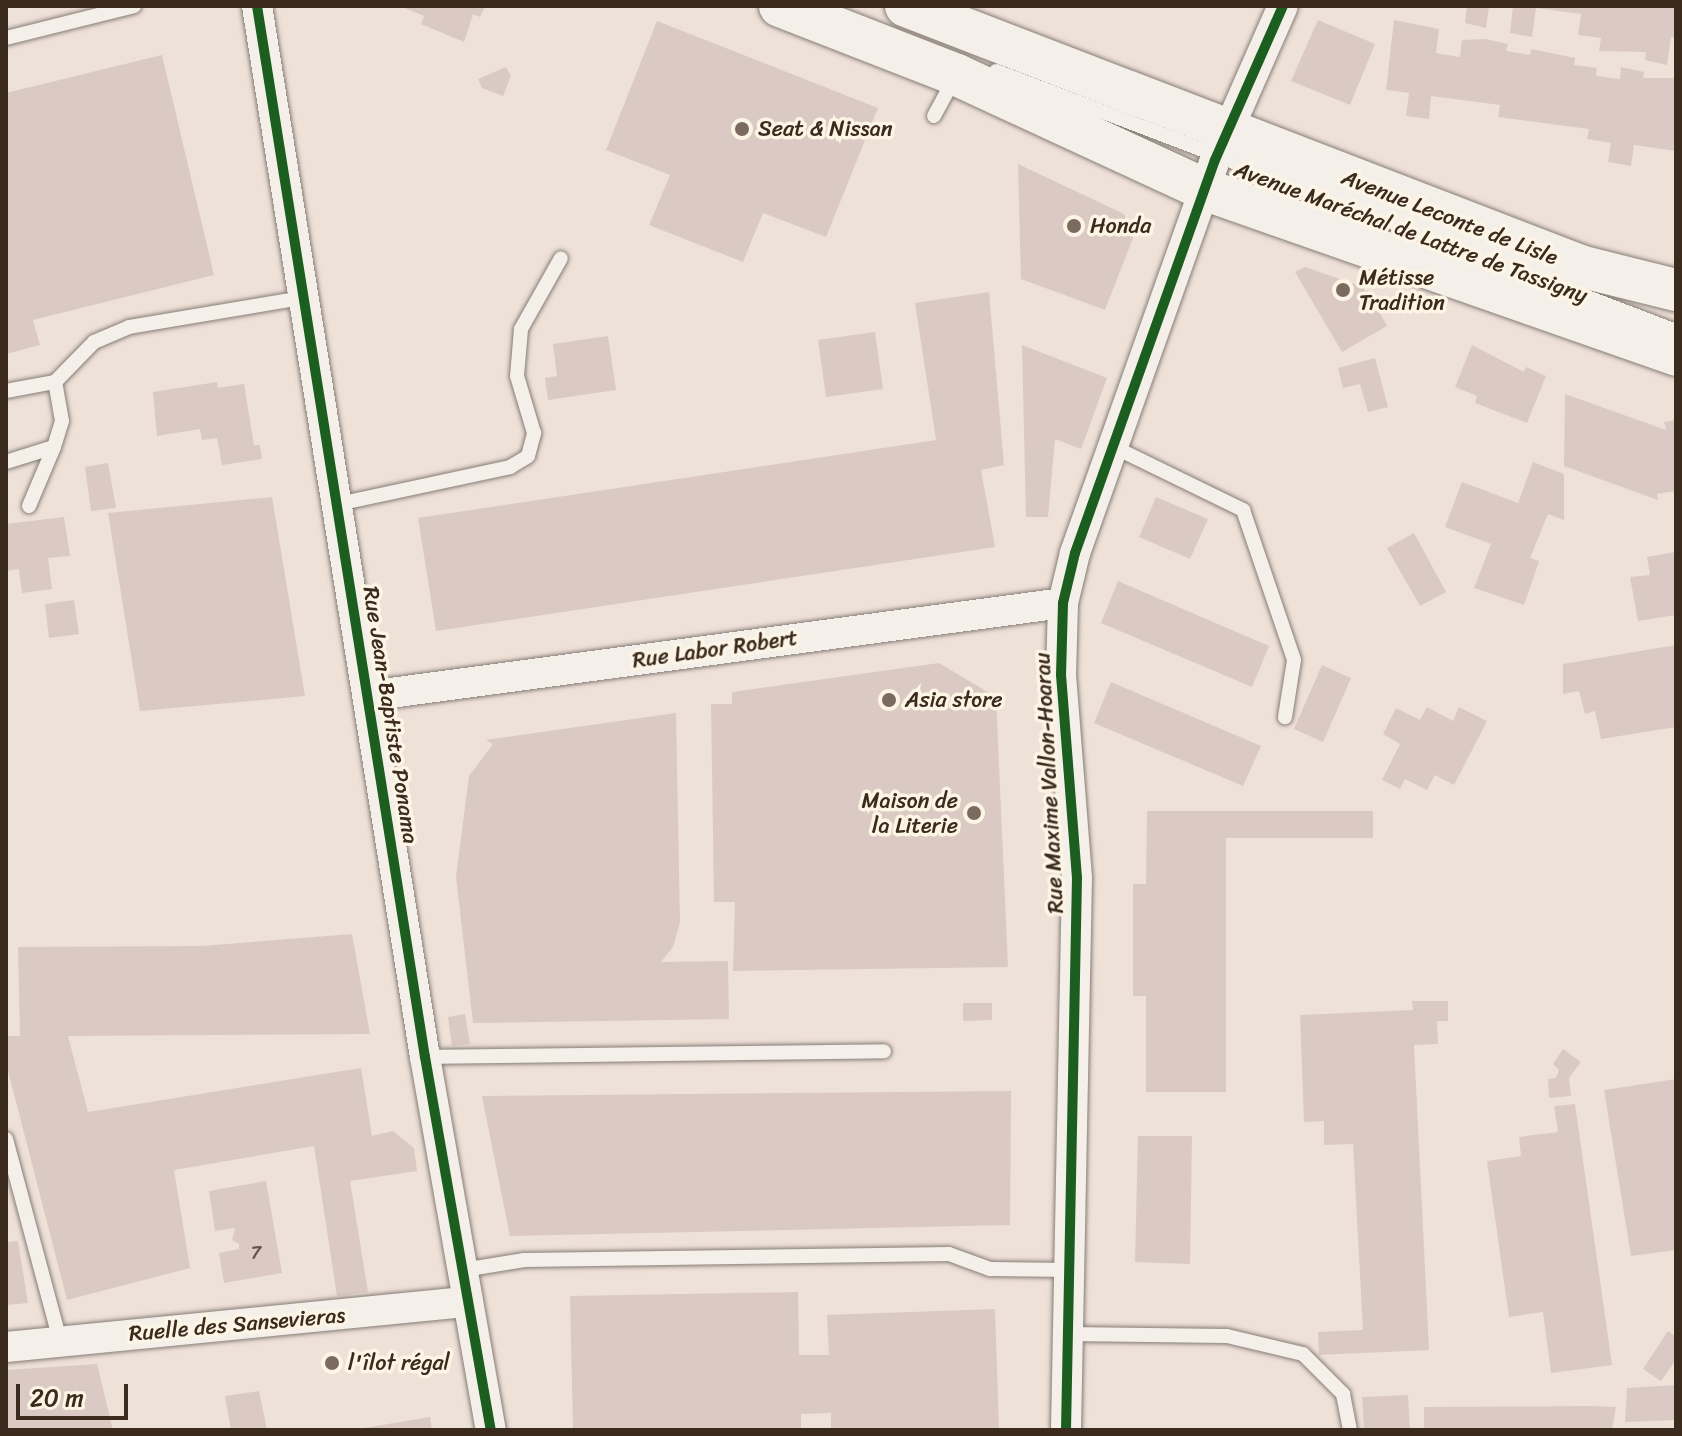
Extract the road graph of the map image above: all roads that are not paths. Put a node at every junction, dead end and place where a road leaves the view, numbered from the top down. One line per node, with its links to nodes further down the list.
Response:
1 (134, 6): 6 (lane)
2 (257, 6): 12 (street, Rue Jean-Baptiste Ponama)
3 (780, 6): 7 (main road, Avenue Maréchal de Lattre de Tassigny)
4 (906, 6): 9 (main road, Avenue Maréchal de Lattre de Tassigny)
5 (1283, 6): 9 (street, Rue Maxime Vallon-Hoarau)
6 (6, 38)
7 (969, 70): 8 (lane); 9 (main road, Avenue Maréchal de Lattre de Tassigny)
8 (934, 116)
9 (1216, 161): 11 (main road, Avenue Leconte de Lisle); 13 (lane, Avenue Maréchal de Lattre de Tassigny); 14 (main road, Avenue Maréchal de Lattre de Tassigny); 18 (street, Rue Maxime Vallon-Hoarau)
10 (561, 258): 20 (lane)
11 (1676, 290)
12 (302, 298): 15 (lane); 20 (street, Rue Jean-Baptiste Ponama)
13 (1676, 331)
14 (1676, 355)
15 (55, 382): 16 (lane); 17 (lane)
16 (6, 391)
17 (54, 447): 19 (lane); 21 (lane)
18 (1114, 447): 22 (street, Rue Maxime Vallon-Hoarau); 24 (lane)
19 (6, 462)
20 (338, 504): 23 (street, Rue Jean-Baptiste Ponama)
21 (29, 506)
22 (1063, 603): 23 (street, Rue Labor Robert); 29 (street, Rue Maxime Vallon-Hoarau)
23 (368, 696): 26 (street, Rue Jean-Baptiste Ponama)
24 (1285, 717)
25 (884, 1051): 26 (lane)
26 (425, 1057): 28 (street, Rue Jean-Baptiste Ponama)
27 (6, 1139): 32 (lane)
28 (463, 1270): 29 (lane); 30 (street, Rue Jean-Baptiste Ponama)
29 (1069, 1270): 31 (street, Rue Maxime Vallon-Hoarau)
30 (468, 1302): 32 (street, Ruelle des Sansevieras); 34 (street, Rue Jean-Baptiste Ponama)
31 (1068, 1334): 35 (street, Rue Maxime Vallon-Hoarau); 36 (lane)
32 (60, 1341): 33 (street, Ruelle des Sansevieras)
33 (6, 1347)
34 (491, 1430)
35 (1066, 1430)
36 (1350, 1430)

